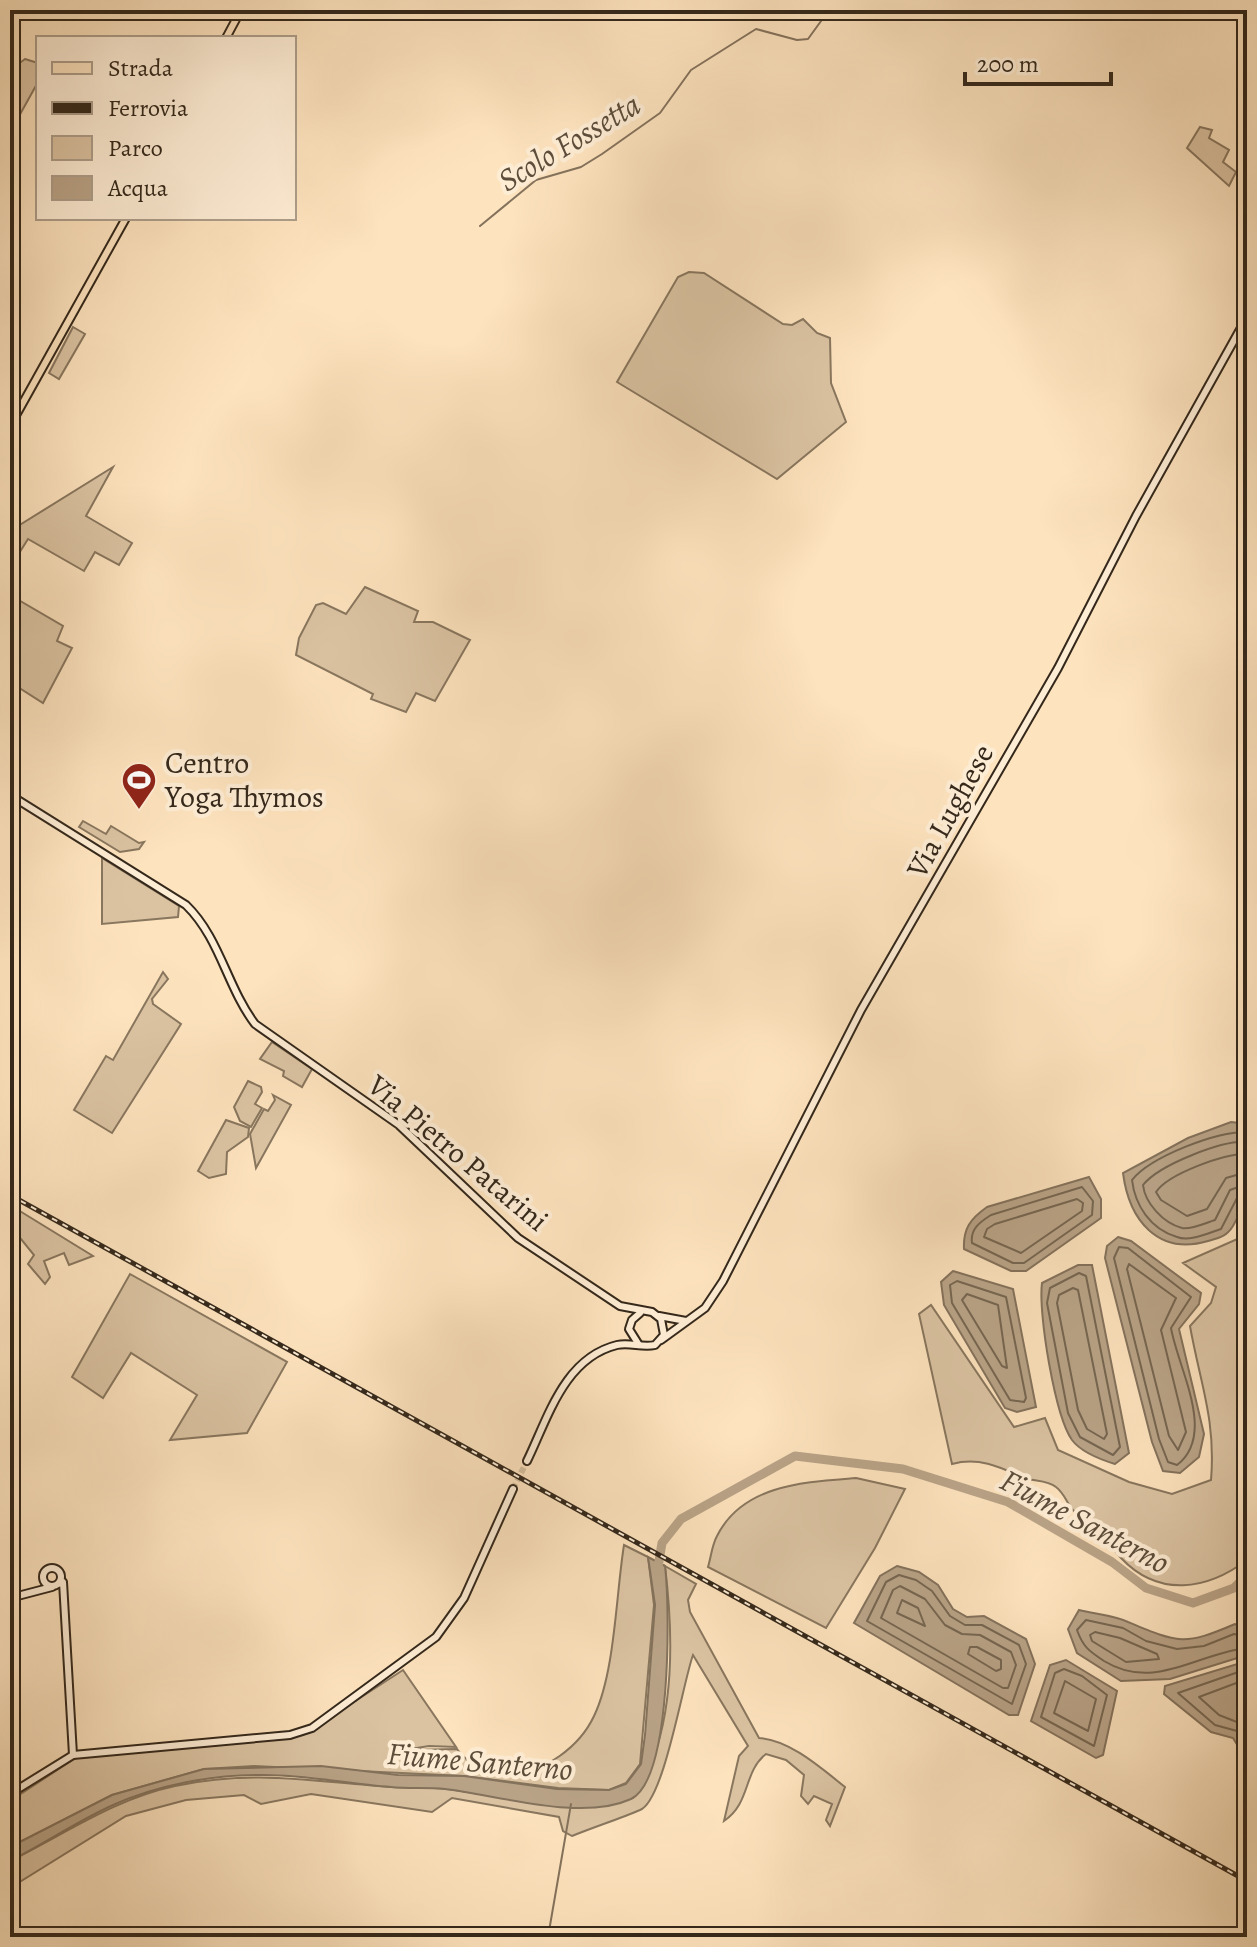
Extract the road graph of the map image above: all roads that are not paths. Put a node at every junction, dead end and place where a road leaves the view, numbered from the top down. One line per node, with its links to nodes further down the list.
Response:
1 (241, 10): 2 (main road)
2 (227, 36)
3 (125, 220): 5 (main road)
4 (1247, 317): 10 (main road, Via Lughese)
5 (10, 426)
6 (10, 795): 7 (main road, Via Pietro Patarini)
7 (620, 1306): 8 (main road, Via Pietro Patarini); 11 (main road, Via Pietro Patarini)
8 (646, 1312): 9 (main road); 11 (main road)
9 (657, 1315): 10 (main road); 12 (main road)
10 (686, 1321): 12 (main road, Via Lughese)
11 (630, 1327): 13 (main road); 14 (main road)
12 (661, 1340): 14 (main road, Via Lughese)
13 (618, 1345): 14 (main road, Via Lughese); 15 (main road)
14 (639, 1345)
15 (527, 1461)
16 (513, 1489): 21 (main road)
17 (43, 1578): 18 (main road); 18 (main road); 19 (main road)
18 (59, 1584): 19 (main road); 21 (main road)
19 (32, 1592): 20 (main road)
20 (10, 1598)
21 (73, 1755): 22 (main road)
22 (10, 1794)

